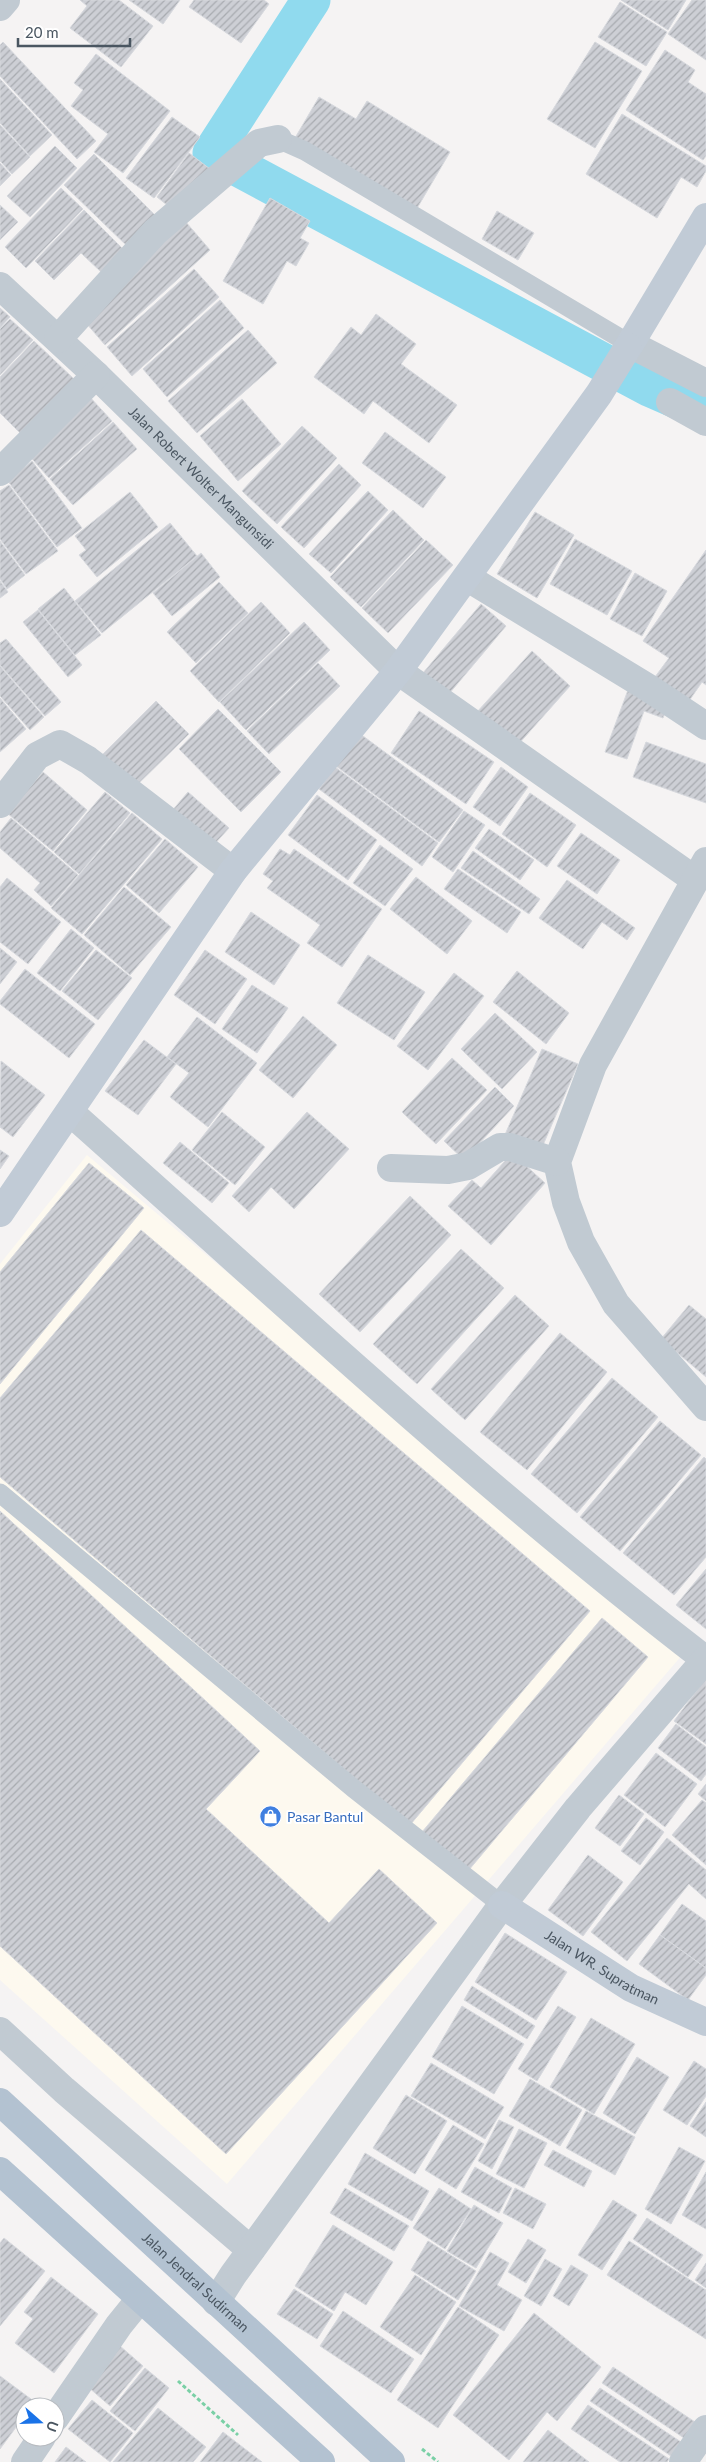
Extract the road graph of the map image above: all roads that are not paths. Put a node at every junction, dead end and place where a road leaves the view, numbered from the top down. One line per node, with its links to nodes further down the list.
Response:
1 (6, 0): 2 (street)
2 (0, 7)
3 (269, 141): 6 (street); 7 (lane)
4 (706, 217): 7 (street)
5 (0, 286): 6 (street, Jalan Robert Wolter Mangunsidi)
6 (58, 339): 8 (street, Jalan Robert Wolter Mangunsidi)
7 (629, 345): 9 (street); 13 (street)
8 (96, 374): 12 (street); 14 (street, Jalan Robert Wolter Mangunsidi)
9 (706, 383)
10 (670, 402): 11 (street)
11 (706, 422)
12 (0, 472)
13 (468, 578): 14 (street); 15 (street)
14 (398, 671): 17 (street, Jalan Robert Wolter Mangunsidi); 18 (street)
15 (706, 726)
16 (0, 804): 18 (street)
17 (700, 870): 20 (street)
18 (233, 871): 19 (street)
19 (70, 1112): 22 (street); 25 (street)
20 (557, 1162): 21 (street); 23 (street)
21 (391, 1168)
22 (0, 1212)
23 (706, 1407)
24 (0, 1493): 26 (lane)
25 (706, 1660): 26 (street)
26 (502, 1905): 27 (street, Jalan WR. Supratman); 31 (street)
27 (706, 2022)
28 (0, 2031): 31 (street)
29 (0, 2102): 33 (main road, Jalan Jendral Sudirman)
30 (0, 2171): 32 (main road)
31 (251, 2250): 33 (street)
32 (140, 2299): 34 (street); 38 (main road)
33 (216, 2302): 39 (main road, Jalan Jendral Sudirman)
34 (65, 2403)
35 (706, 2429): 40 (street)
36 (35, 2447): 37 (street)
37 (25, 2462)
38 (321, 2462)
39 (391, 2462)
40 (684, 2462)

